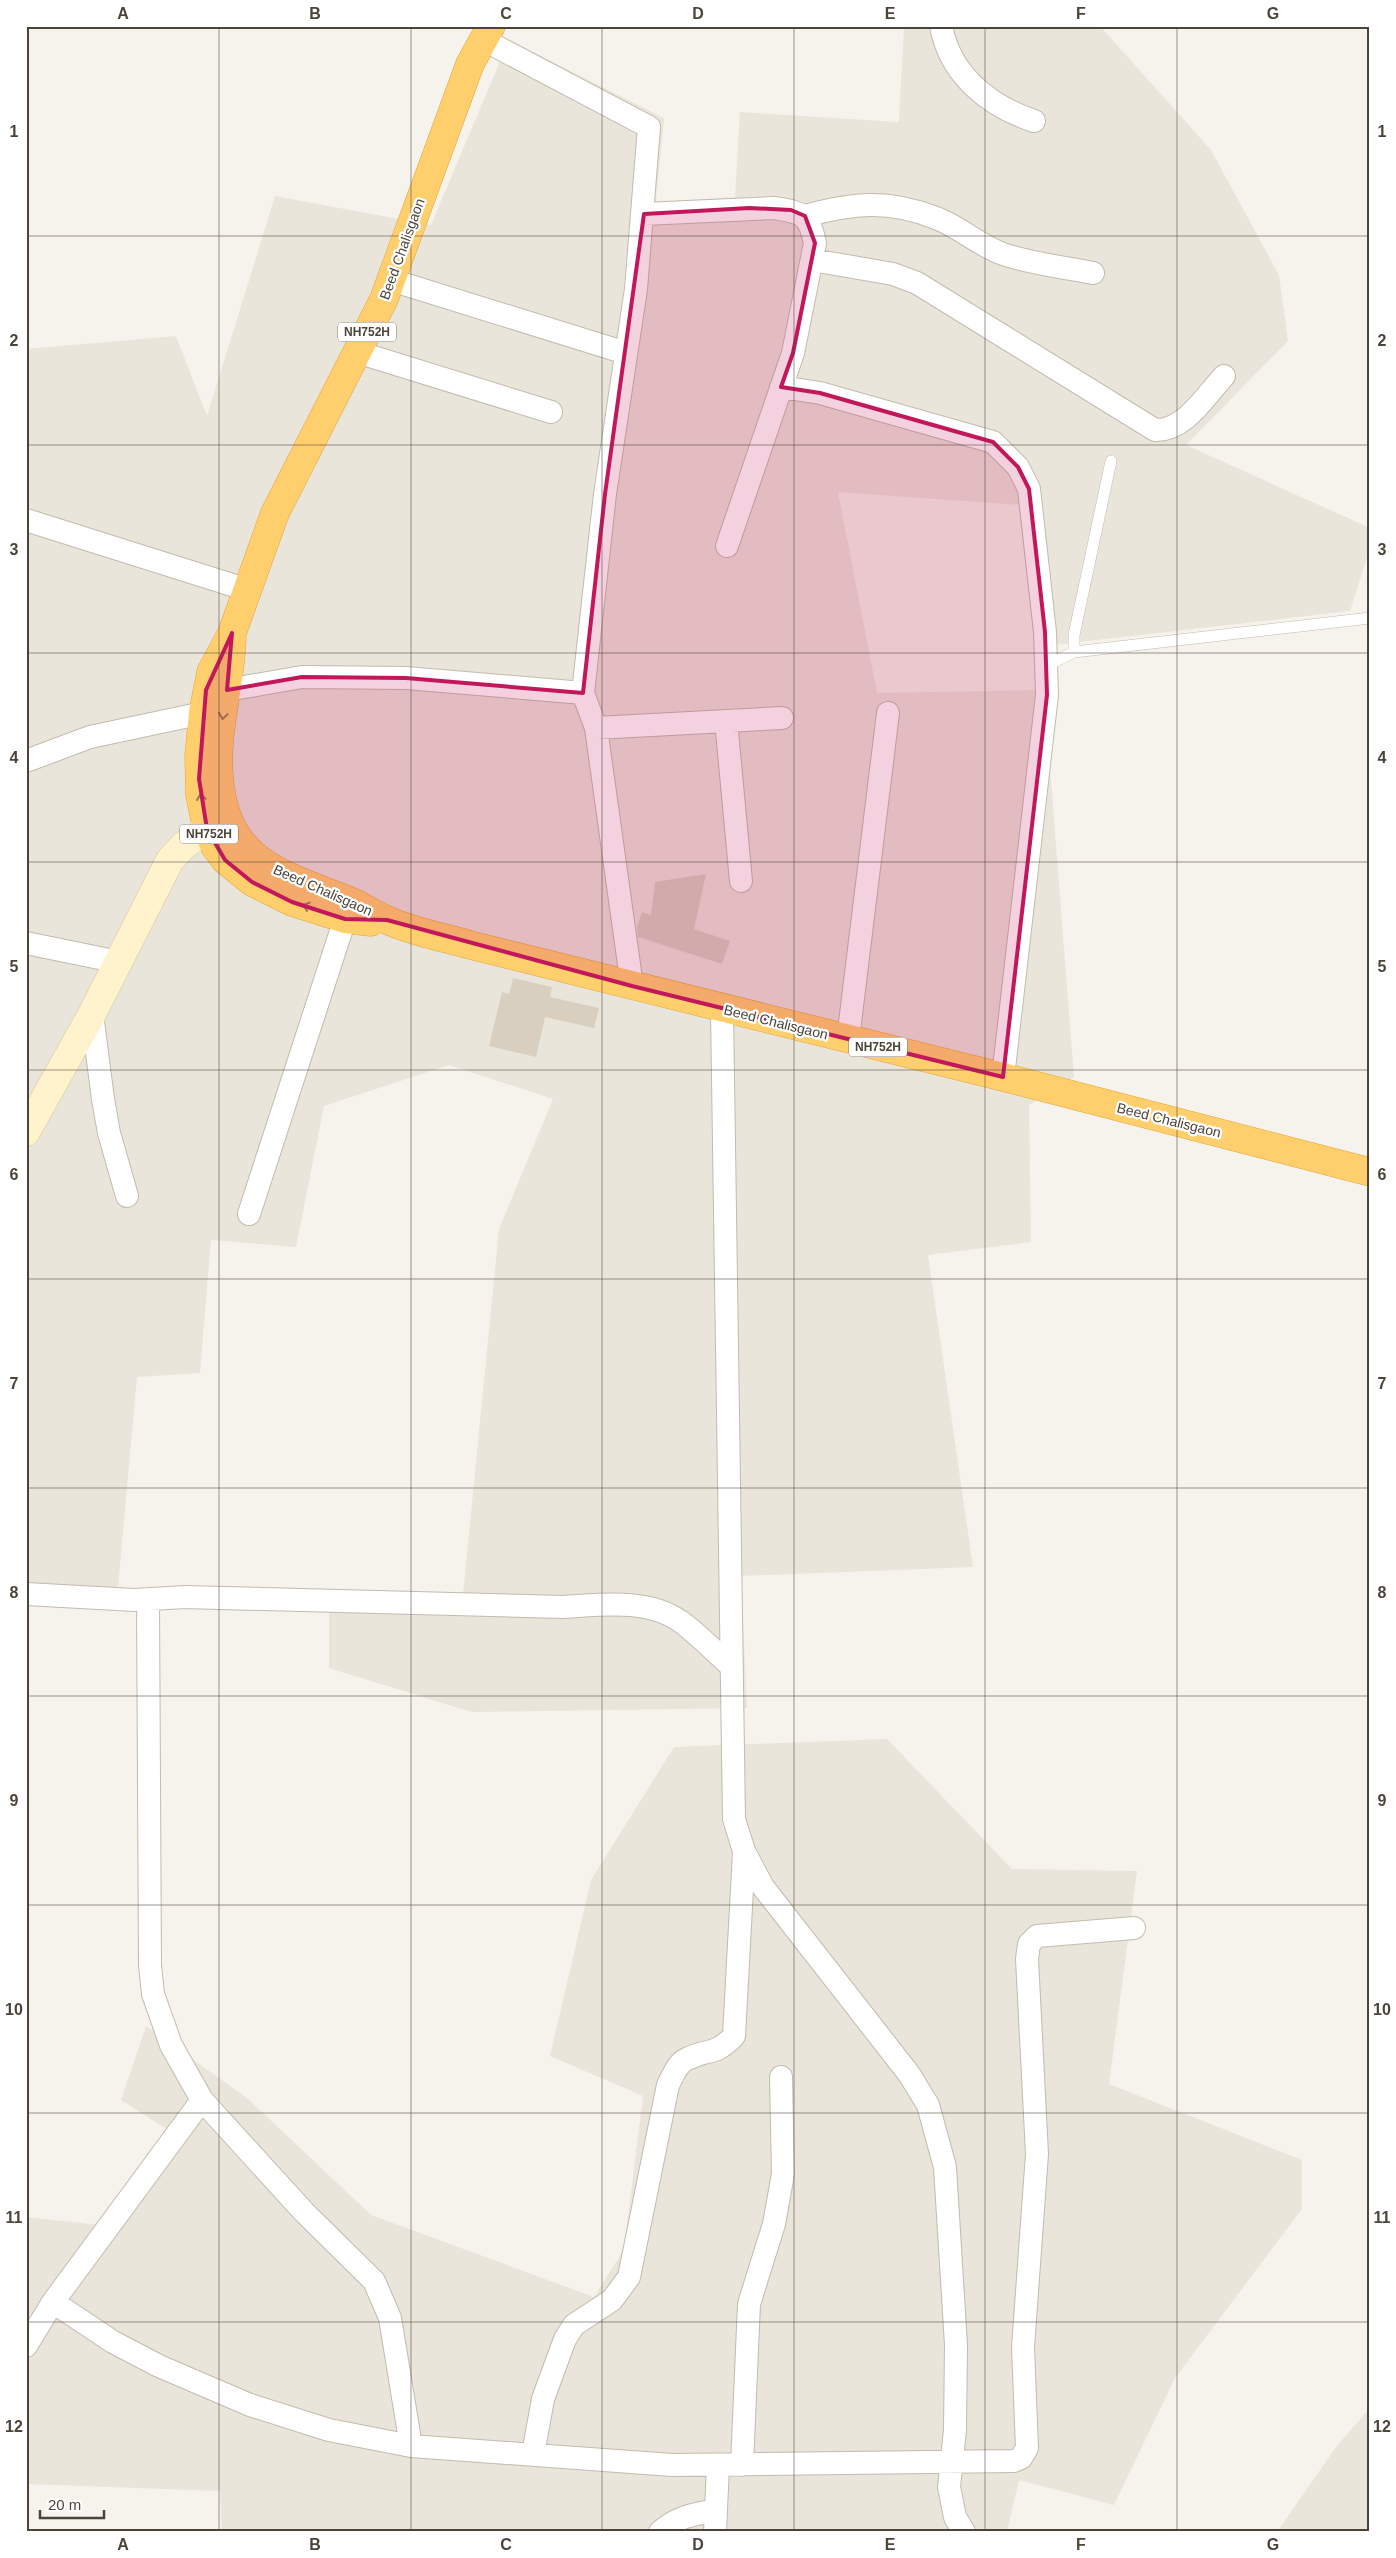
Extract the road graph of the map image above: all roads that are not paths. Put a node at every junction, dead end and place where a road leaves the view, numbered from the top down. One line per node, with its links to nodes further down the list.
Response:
1 (941, 26): 3 (street)
2 (488, 33): 4 (street); 8 (highway, Beed Chalisgaon / NH752H)
3 (1034, 121)
4 (644, 214): 5 (street); 10 (street)
5 (805, 216): 6 (street); 7 (street)
6 (812, 260): 11 (street); 12 (street)
7 (1093, 273)
8 (391, 280): 9 (highway, Beed Chalisgaon / NH752H); 10 (street)
9 (357, 352): 13 (street); 17 (highway, Beed Chalisgaon / NH752H)
10 (626, 353): 23 (street)
11 (1224, 376)
12 (781, 387): 16 (street); 21 (street)
13 (551, 412)
14 (1111, 462): 20 (lane)
15 (26, 520): 17 (street)
16 (727, 546)
17 (248, 590): 19 (highway, Beed Chalisgaon / NH752H)
18 (1370, 618): 20 (lane)
19 (232, 633): 22 (highway, Beed Chalisgaon / NH752H); 24 (highway, Beed Chalisgaon / NH752H)
20 (1074, 652): 21 (lane)
21 (1046, 666): 40 (street)
22 (227, 690): 23 (street); 33 (highway, Beed Chalisgaon / NH752H, one-way to 33)
23 (582, 693): 28 (street)
24 (203, 713): 29 (street); 30 (highway, Beed Chalisgaon / NH752H, one-way to 24)
25 (888, 713): 39 (street)
26 (782, 718): 27 (street)
27 (726, 721): 28 (street); 31 (street)
28 (596, 728): 36 (street)
29 (26, 761)
30 (207, 829): 32 (highway, Beed Chalisgaon / NH752H, one-way to 30); 35 (street)
31 (741, 881)
32 (345, 919): 33 (highway, Beed Chalisgaon / NH752H); 44 (street)
33 (387, 920): 36 (highway, Beed Chalisgaon / NH752H)
34 (26, 943): 35 (street)
35 (119, 962): 38 (street)
36 (632, 986): 37 (highway, Beed Chalisgaon / NH752H)
37 (722, 1009): 39 (highway, Beed Chalisgaon / NH752H); 47 (street)
38 (92, 1014): 41 (street); 43 (street)
39 (848, 1039): 40 (highway, Beed Chalisgaon / NH752H)
40 (1003, 1077): 42 (highway, Beed Chalisgaon / NH752H)
41 (26, 1132)
42 (1370, 1172)
43 (127, 1196)
44 (249, 1214)
45 (26, 1594): 46 (street)
46 (148, 1600): 47 (street); 51 (street)
47 (732, 1667): 48 (street)
48 (744, 1851): 55 (street); 56 (street)
49 (1134, 1928): 56 (street)
50 (780, 2077): 58 (street)
51 (202, 2100): 52 (street); 54 (street)
52 (53, 2302): 53 (street); 54 (street)
53 (26, 2346)
54 (411, 2446): 55 (street)
55 (533, 2454): 57 (street)
56 (952, 2460): 58 (street); 61 (street)
57 (718, 2466): 58 (street); 59 (street)
58 (742, 2466)
59 (716, 2521): 60 (street)
60 (660, 2532)
61 (964, 2532)

